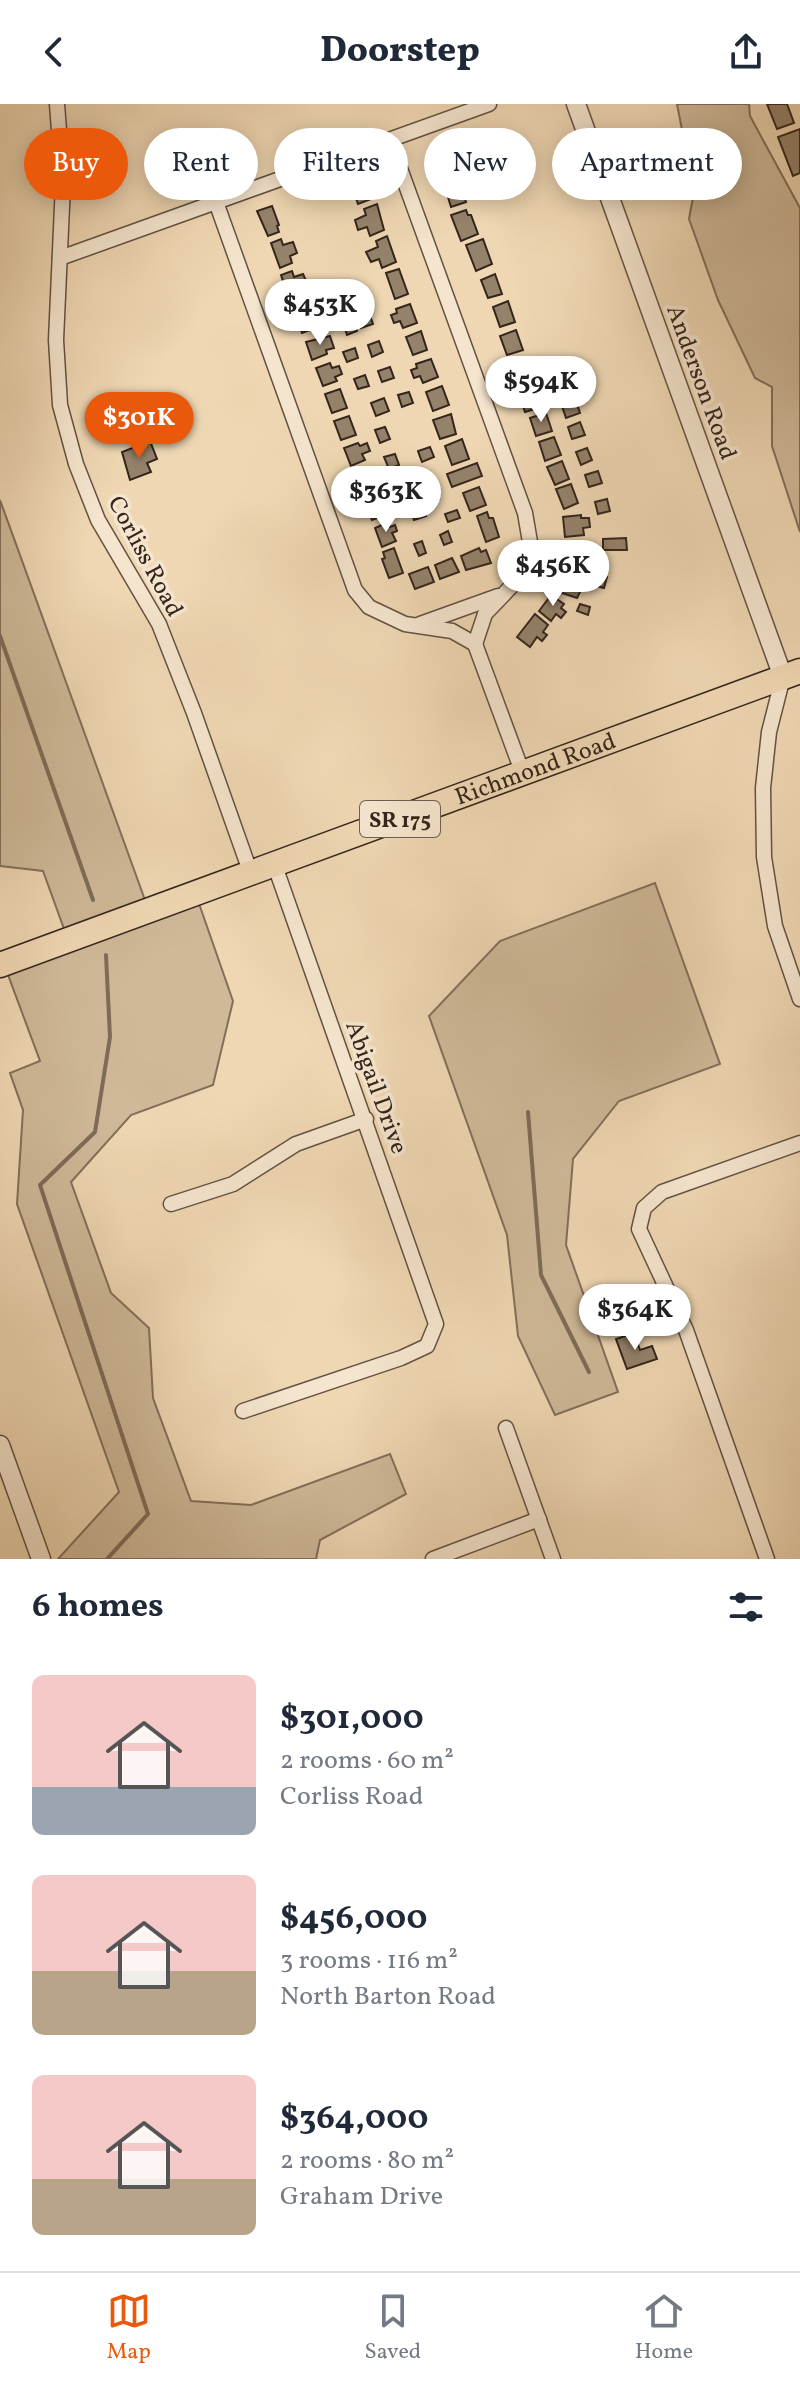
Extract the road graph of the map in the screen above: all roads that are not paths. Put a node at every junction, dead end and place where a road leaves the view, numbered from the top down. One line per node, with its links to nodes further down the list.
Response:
1 (57, 104): 8 (street, Corliss Road)
2 (489, 104): 4 (street)
3 (576, 104): 12 (street, Anderson Road)
4 (408, 134)
5 (274, 182): 7 (street)
6 (408, 191): 9 (street)
7 (216, 202): 8 (street); 10 (street)
8 (60, 258): 15 (street, Corliss Road)
9 (503, 595): 10 (street); 11 (street)
10 (416, 626): 11 (street)
11 (475, 644): 13 (street)
12 (792, 674): 13 (main road, Richmond Road / SR 175); 17 (street)
13 (523, 774): 14 (main road, Richmond Road / SR 175)
14 (275, 866): 15 (main road, Richmond Road / SR 175); 18 (street, Abigail Drive)
15 (251, 874): 16 (main road, Richmond Road / SR 175)
16 (0, 965)
17 (800, 999)
18 (366, 1119): 20 (street); 21 (street, Abigail Drive)
19 (800, 1143): 28 (street)
20 (171, 1204)
21 (243, 1411)
22 (506, 1428): 24 (street)
23 (0, 1445): 25 (street)
24 (539, 1519): 26 (street); 27 (street)
25 (41, 1559)
26 (433, 1559)
27 (553, 1559)
28 (767, 1559)

